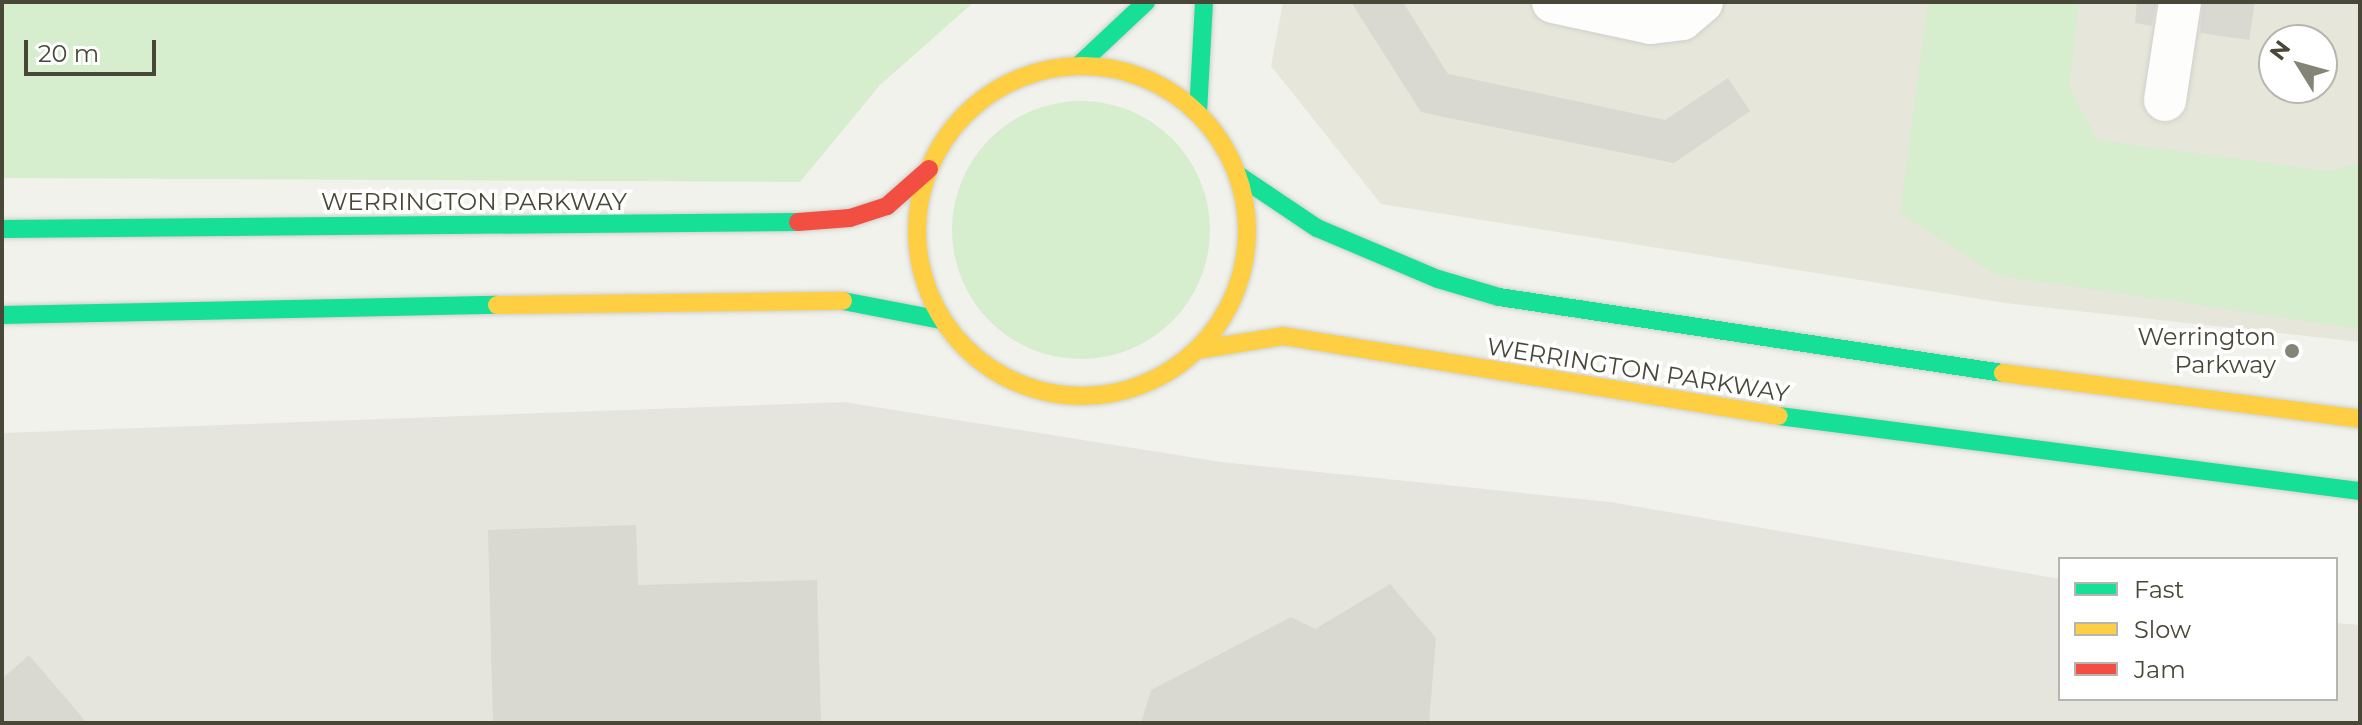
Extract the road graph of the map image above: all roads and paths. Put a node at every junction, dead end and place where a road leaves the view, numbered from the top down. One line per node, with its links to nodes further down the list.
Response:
1 (1146, 2): 6 (main road)
2 (1204, 2): 8 (main road)
3 (1553, 2): 4 (street)
4 (1702, 2)
5 (2180, 2): 7 (street)
6 (1079, 65): 8 (main road); 9 (main road)
7 (2165, 100)
8 (1198, 113): 10 (main road)
9 (929, 169): 11 (main road, WERRINGTON PARKWAY); 13 (main road)
10 (1238, 175): 14 (main road); 15 (main road)
11 (2, 229)
12 (2, 315): 13 (main road)
13 (942, 320): 14 (main road)
14 (1197, 350): 16 (main road, WERRINGTON PARKWAY)
15 (2360, 419)
16 (2360, 491)

